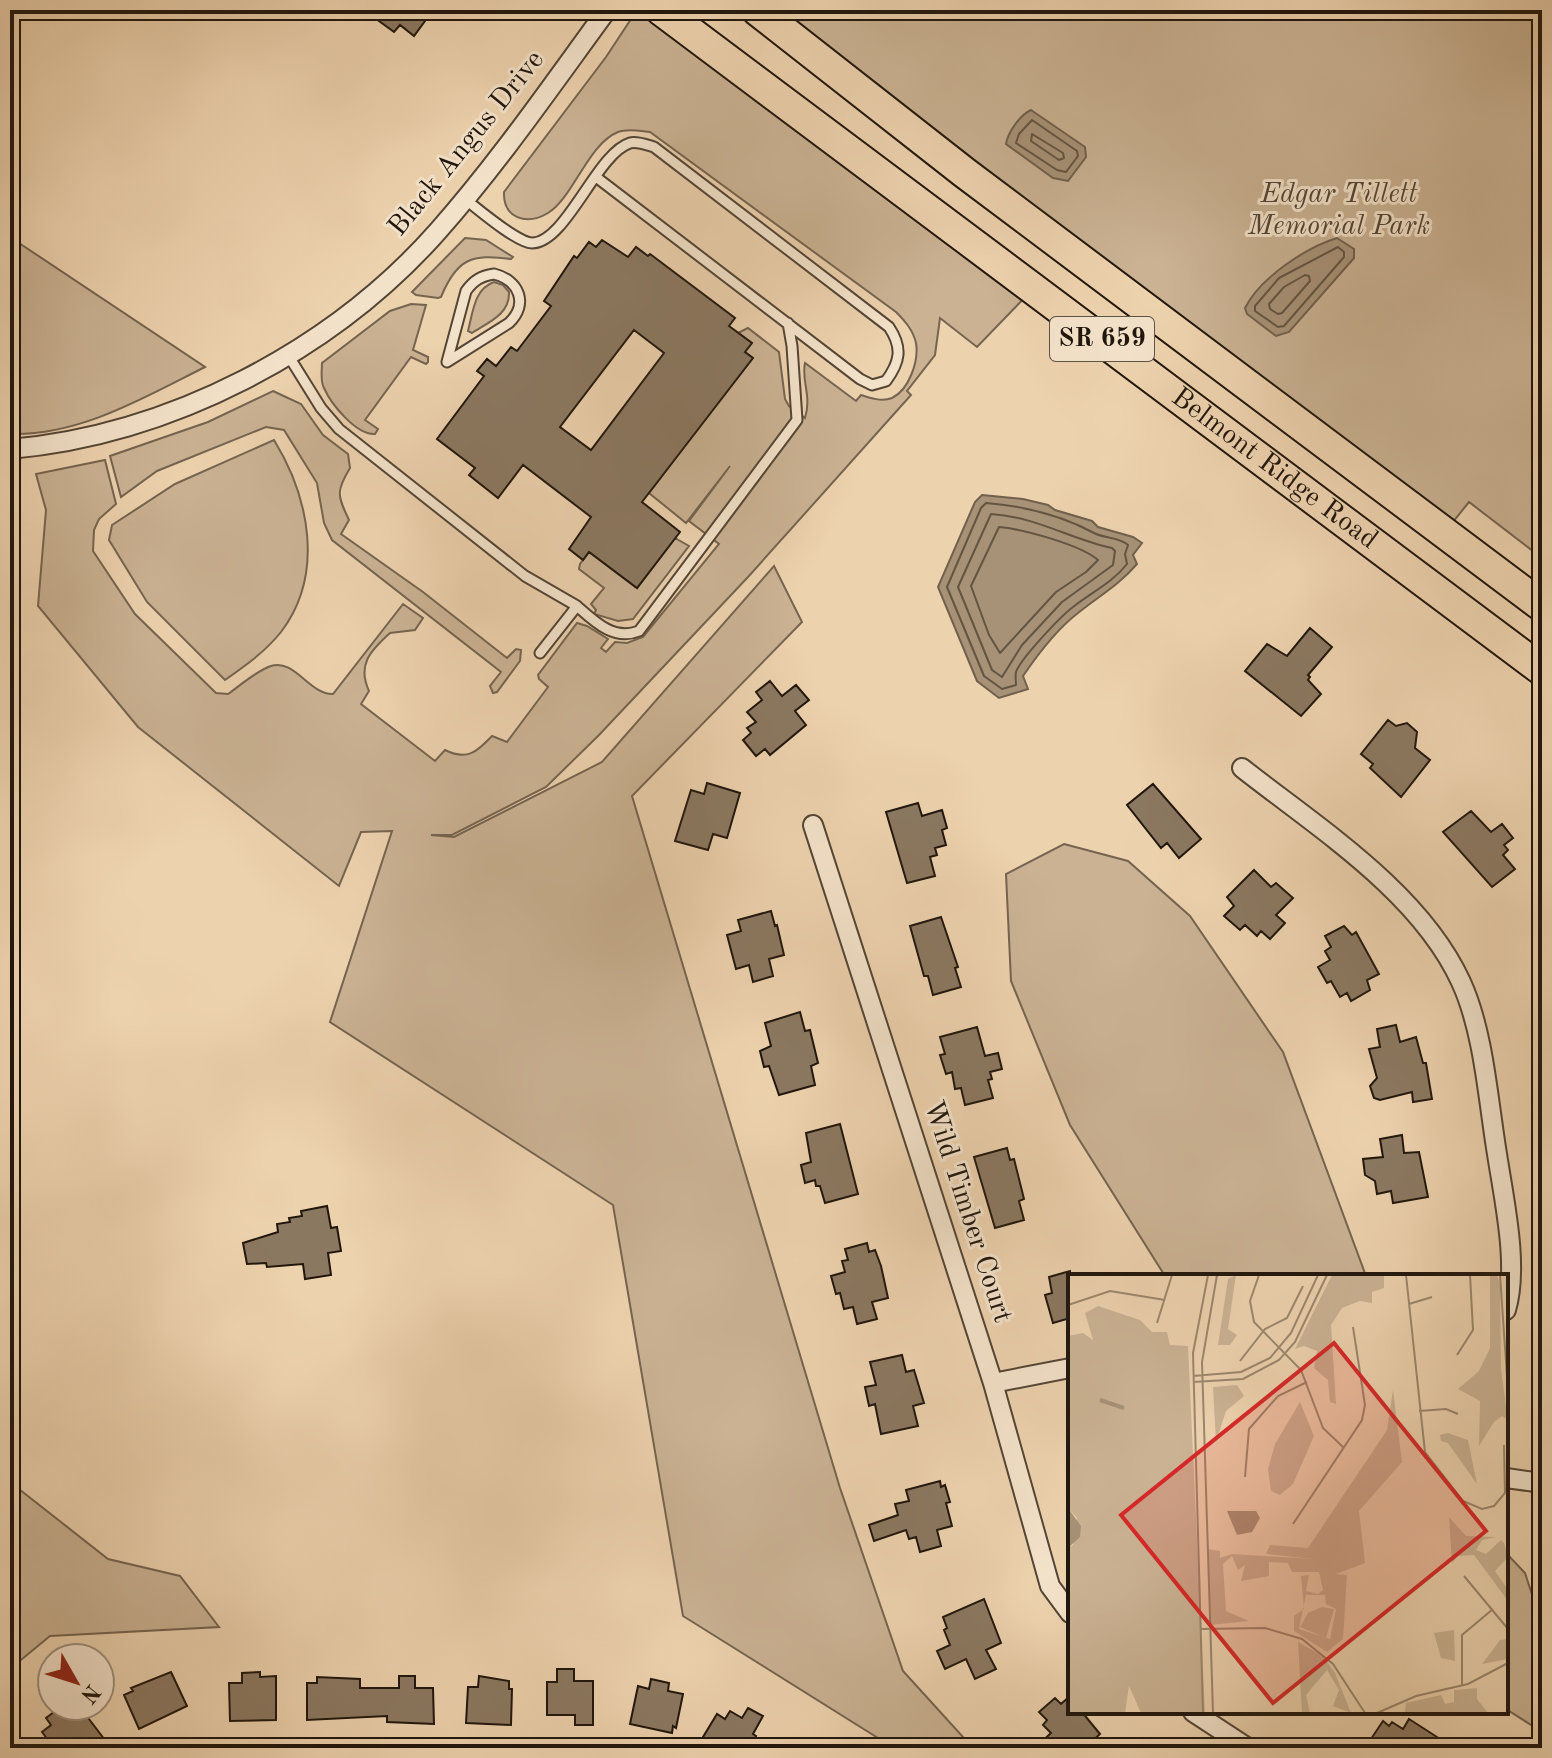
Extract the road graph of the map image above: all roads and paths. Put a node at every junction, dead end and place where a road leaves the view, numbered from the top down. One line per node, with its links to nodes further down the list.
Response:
1 (607, 10): 5 (street, Black Angus Drive)
2 (661, 10): 13 (main road, Belmont Ridge Road / SR 659)
3 (757, 10): 11 (main road, Belmont Ridge Road / SR 659)
4 (596, 177): 5 (lane); 7 (lane); 7 (lane)
5 (465, 199): 8 (street, Black Angus Drive)
6 (509, 323): 6 (lane)
7 (788, 323): 10 (lane)
8 (288, 355): 9 (street, Black Angus Drive); 10 (lane)
9 (10, 449)
10 (577, 606): 12 (lane)
11 (1542, 606)
12 (540, 653)
13 (1542, 670)
14 (1242, 768): 16 (street)
15 (813, 825): 18 (street, Wild Timber Court)
16 (1508, 1291)
17 (1068, 1368): 18 (street)
18 (993, 1383): 21 (street, Wild Timber Court)
19 (1508, 1478): 20 (street)
20 (1542, 1483)
21 (1068, 1610)
22 (1196, 1714): 23 (street)
23 (1248, 1748)

